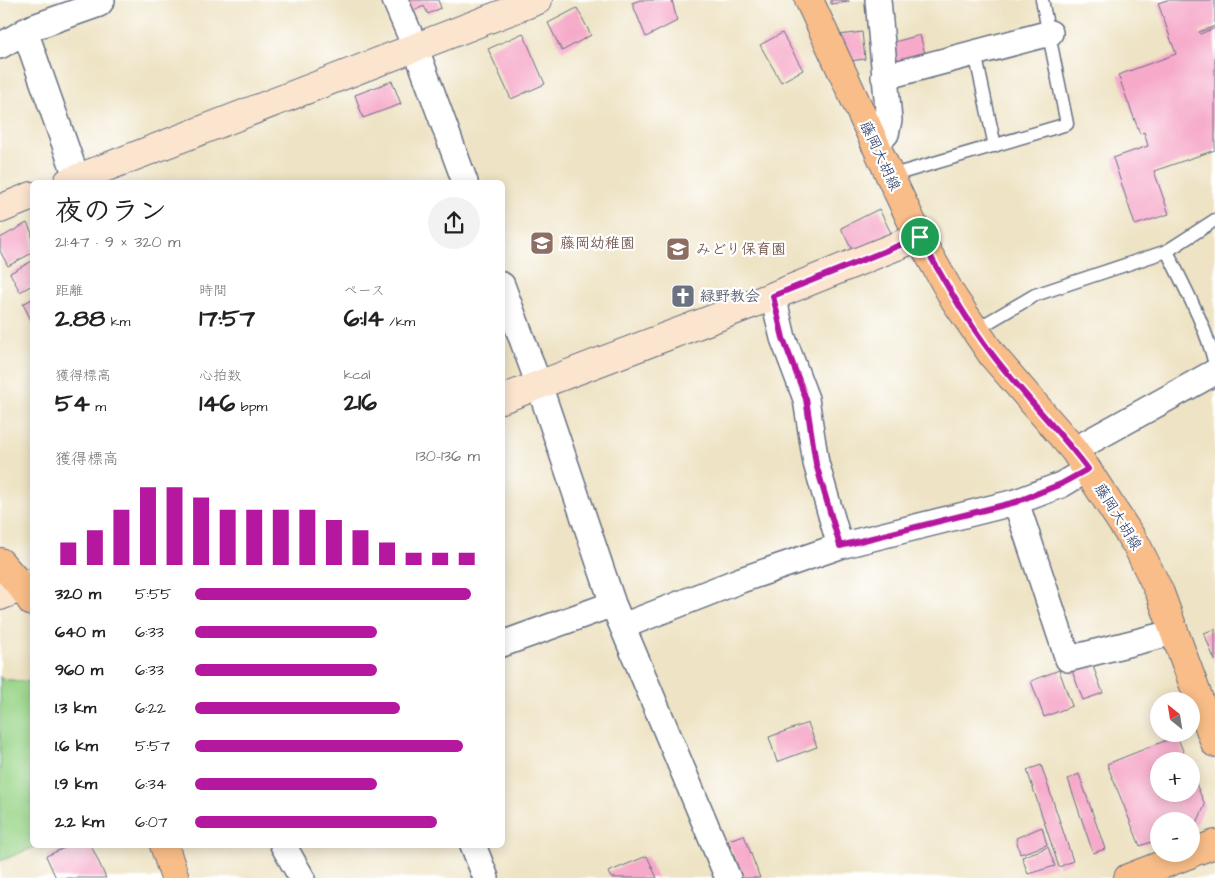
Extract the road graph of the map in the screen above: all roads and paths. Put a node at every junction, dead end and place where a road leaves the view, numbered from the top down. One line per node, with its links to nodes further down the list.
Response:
1 (102, 0): 7 (street)
2 (395, 0): 10 (street)
3 (538, 0): 10 (street)
4 (809, 0): 13 (main road, 藤岡大胡線)
5 (878, 0): 12 (street)
6 (1042, 0): 8 (lane)
7 (25, 31): 9 (street); 16 (street)
8 (1050, 33): 11 (street); 14 (lane)
9 (0, 46)
10 (416, 49): 17 (street); 18 (street)
11 (976, 53): 12 (street); 14 (lane)
12 (884, 77): 13 (street)
13 (874, 144): 15 (main road, 藤岡大胡線)
14 (995, 146): 15 (lane)
15 (890, 176): 22 (main road, 藤岡大胡線)
16 (73, 180)
17 (76, 180)
18 (464, 180)
19 (30, 200): 20 (street)
20 (0, 209)
21 (1215, 220): 23 (lane)
22 (920, 237): 25 (street); 26 (main road, 藤岡大胡線)
23 (1167, 251): 26 (lane); 27 (lane)
24 (505, 293): 29 (street)
25 (773, 296): 29 (street); 33 (street)
26 (975, 330): 31 (main road, 藤岡大胡線)
27 (1215, 365)
28 (1215, 372): 31 (street)
29 (539, 385): 30 (street); 36 (street)
30 (505, 398)
31 (1081, 460): 32 (street); 37 (main road, 藤岡大胡線)
32 (1016, 502): 33 (street); 37 (street)
33 (840, 546): 36 (street)
34 (0, 562): 35 (main road)
35 (22, 592)
36 (618, 615): 38 (street); 50 (street)
37 (1175, 632): 39 (main road, 藤岡大胡線)
38 (505, 643)
39 (1207, 695): 40 (main road, 藤岡大胡線)
40 (1215, 743)
41 (1215, 844): 45 (main road)
42 (165, 848): 47 (main road)
43 (285, 848): 48 (street)
44 (474, 848): 49 (street)
45 (1200, 849)
46 (1168, 862): 51 (main road)
47 (175, 878)
48 (302, 878)
49 (486, 878)
50 (728, 878)
51 (1128, 878)

